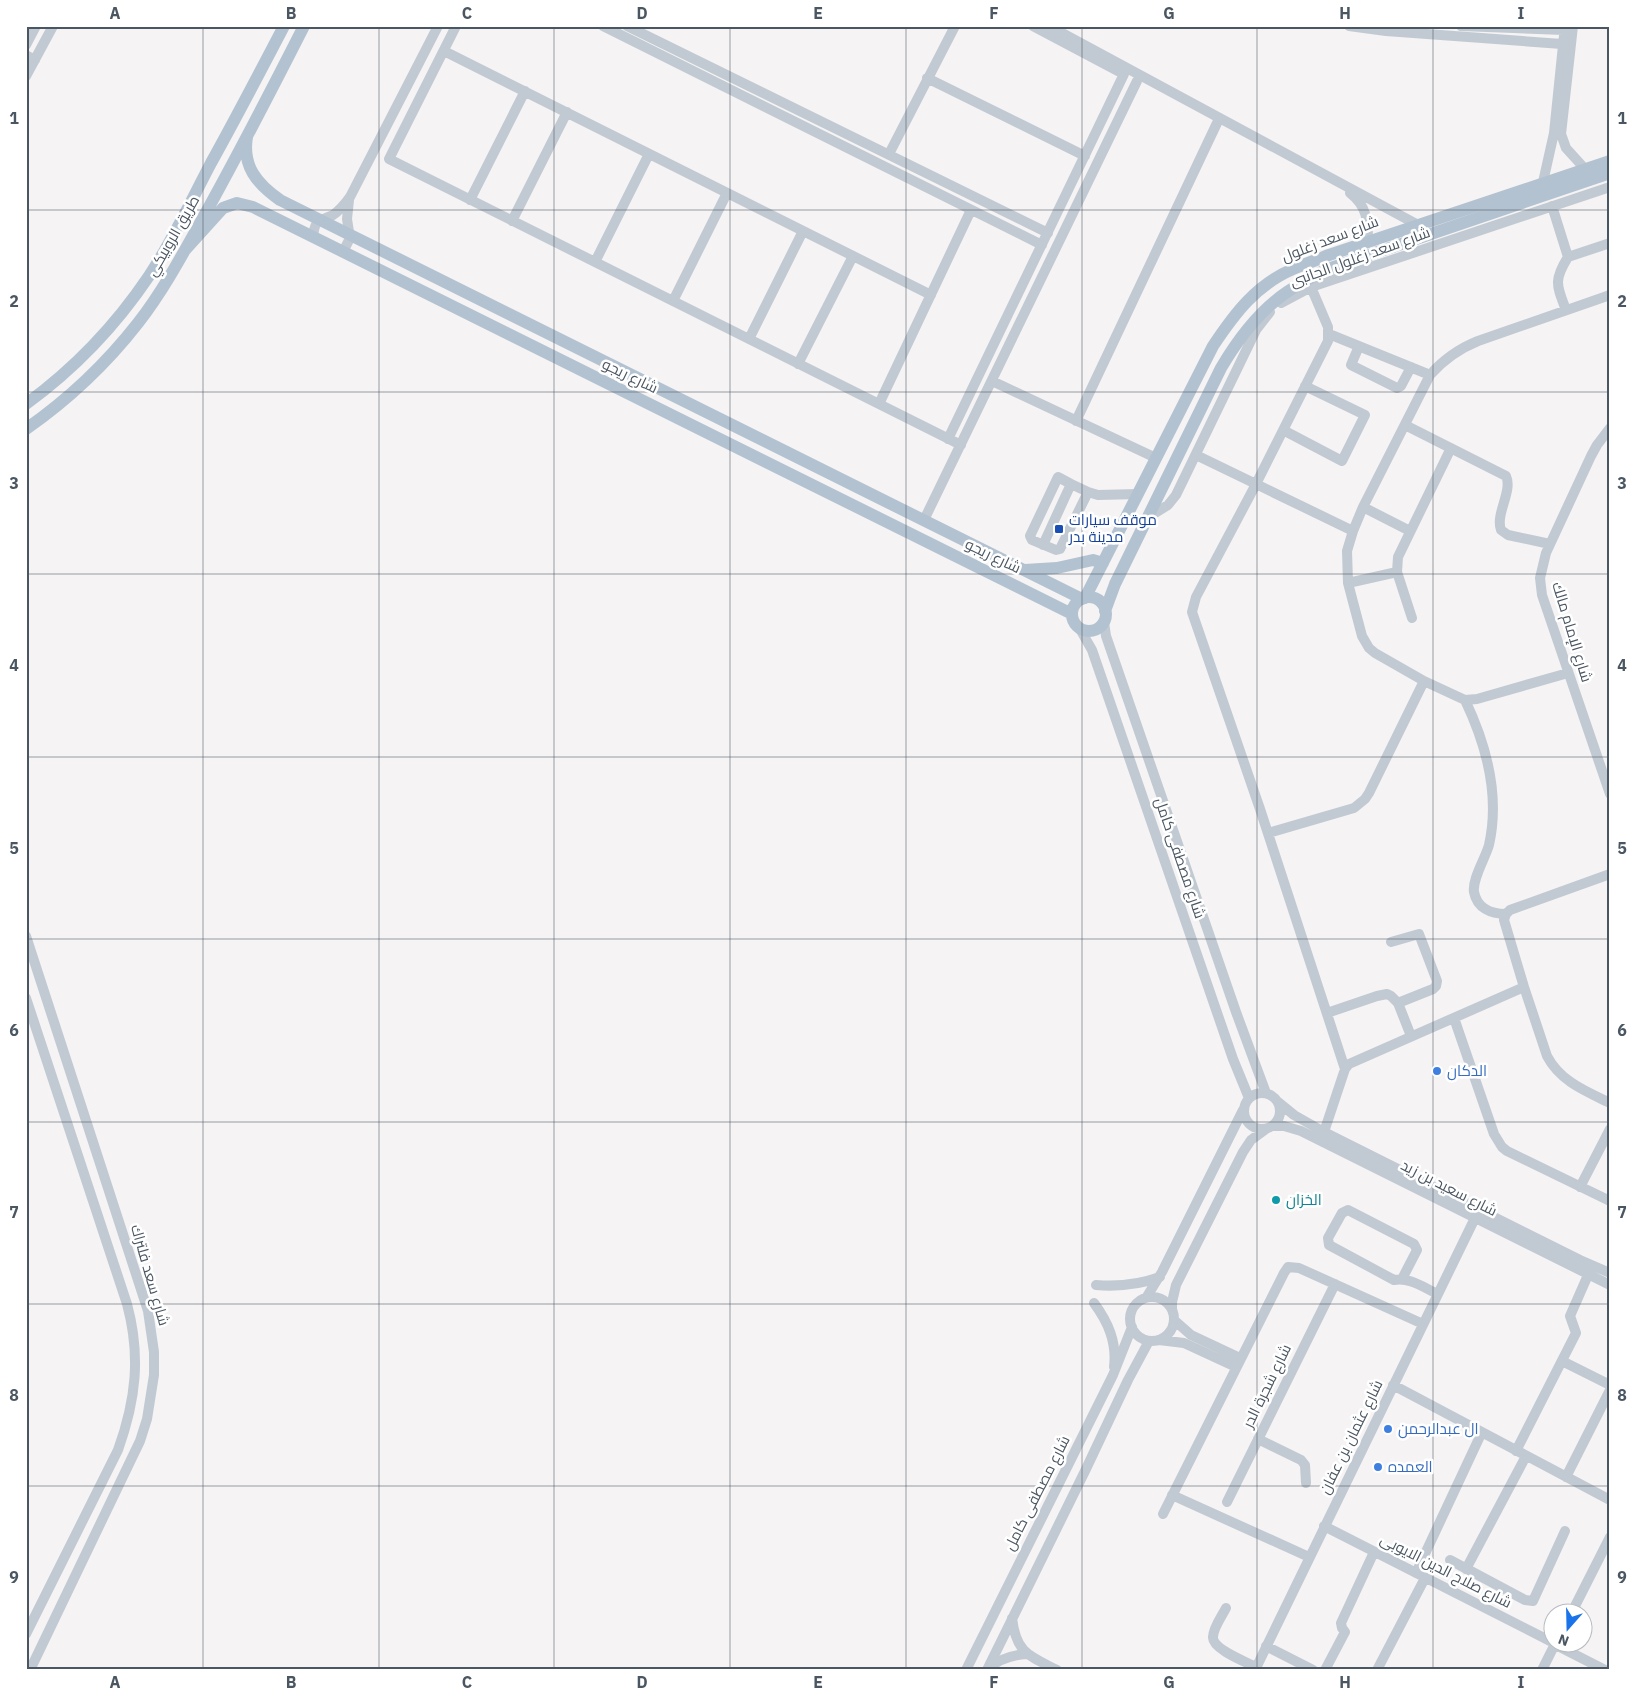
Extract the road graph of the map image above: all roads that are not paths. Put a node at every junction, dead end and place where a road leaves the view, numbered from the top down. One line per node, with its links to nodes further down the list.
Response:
1 (36, 26): 18 (street)
2 (53, 26): 21 (street)
3 (284, 26): 77 (main road, طريق الروبيكي)
4 (304, 26): 30 (main road, طريق الروبيكي)
5 (438, 26): 40 (street)
6 (456, 26): 19 (street)
7 (602, 26): 22 (street)
8 (627, 26): 20 (street)
9 (955, 26): 25 (street)
10 (1033, 26): 23 (street)
11 (1049, 26): 16 (street)
12 (1348, 26): 17 (street)
13 (1461, 26): 14 (street)
14 (1481, 27): 15 (street)
15 (1567, 28): 17 (street); 35 (street)
16 (1062, 30): 49 (street)
17 (1562, 44): 37 (street)
18 (26, 46)
19 (444, 50): 27 (street); 41 (street)
20 (685, 54): 22 (street); 32 (street)
21 (31, 58): 24 (street)
22 (681, 64): 45 (street)
23 (1124, 74): 26 (street); 33 (street)
24 (26, 76)
25 (927, 78): 32 (street); 33 (street)
26 (1137, 80): 29 (street); 68 (street)
27 (525, 91): 28 (street); 41 (street)
28 (567, 112): 31 (street); 48 (street)
29 (1217, 123): 54 (street); 79 (street)
30 (247, 137): 47 (main road, شارع ريجو); 57 (main road, طريق الروبيكي)
31 (649, 154): 39 (street); 61 (street)
32 (889, 154): 42 (street)
33 (1085, 156): 51 (street)
34 (1610, 161): 35 (main road, شارع سعد زغلول)
35 (1585, 169): 37 (main road, شارع سعد زغلول)
36 (1610, 173): 44 (main road, شارع سعد زغلول)
37 (1543, 182): 44 (main road, شارع سعد زغلول)
38 (1610, 187): 43 (street, شارع سعد زغلول الجانبى)
39 (727, 193): 50 (street); 65 (street)
40 (350, 197): 47 (street); 52 (street)
41 (470, 200): 48 (street)
42 (991, 204): 46 (street); 51 (street)
43 (1552, 206): 60 (street); 62 (street, شارع سعد زغلول الجانبى)
44 (1484, 209): 49 (main road, شارع سعد زغلول); 96 (main road, شارع سعد زغلول)
45 (971, 210): 46 (street); 63 (street)
46 (986, 217): 56 (street)
47 (320, 219): 52 (main road, شارع ريجو); 53 (street)
48 (512, 220): 61 (street)
49 (1418, 225): 54 (main road, شارع سعد زغلول)
50 (803, 231): 59 (street); 70 (street)
51 (1048, 233): 56 (street)
52 (350, 234): 58 (street); 81 (main road, شارع ريجو)
53 (313, 237): 57 (main road, شارع ريجو); 58 (main road, شارع ريجو)
54 (1368, 241): 90 (main road, شارع سعد زغلول)
55 (1610, 243): 60 (street)
56 (1042, 245): 67 (street)
57 (185, 250): 83 (main road, طريق الروبيكي)
58 (343, 252): 86 (main road, شارع ريجو)
59 (852, 256): 63 (street); 72 (street)
60 (1568, 256): 66 (street)
61 (595, 262): 65 (street)
62 (1311, 287): 69 (street); 89 (street, شارع سعد زغلول الجانبى)
63 (931, 295): 78 (street)
64 (1609, 297): 66 (street)
65 (673, 301): 70 (street)
66 (1566, 310): 74 (street)
67 (1003, 326): 68 (street); 85 (street)
68 (1015, 332): 75 (street)
69 (1329, 334): 71 (street); 76 (street)
70 (749, 339): 72 (street)
71 (1359, 346): 73 (street); 73 (street)
72 (798, 364): 78 (street)
73 (1411, 367): 74 (street)
74 (1430, 375): 80 (street)
75 (992, 381): 79 (street); 87 (street)
76 (1305, 386): 84 (street); 84 (street)
77 (26, 404)
78 (879, 404): 85 (street)
79 (1076, 421): 90 (street)
80 (1405, 425): 88 (street); 95 (street)
81 (738, 428): 86 (main road); 97 (main road, شارع ريجو)
82 (1610, 428): 100 (street, شارع الإمام مالك)
83 (26, 429)
84 (1283, 430): 92 (street)
85 (948, 439): 87 (street)
86 (730, 444): 108 (main road, شارع ريجو)
87 (961, 445): 97 (street)
88 (1451, 448): 99 (street); 100 (street)
89 (1196, 455): 92 (street); 96 (street, شارع سعد زغلول الجانبى)
90 (1156, 458): 94 (main road, شارع سعد زغلول)
91 (1071, 484): 93 (street); 101 (street); 101 (street)
92 (1256, 484): 98 (street); 119 (street)
93 (1088, 492): 94 (street); 101 (street)
94 (1138, 494): 102 (main road, شارع سعد زغلول)
95 (1363, 507): 98 (street); 99 (street)
96 (1147, 518): 110 (main road, شارع سعد زغلول)
97 (924, 520): 103 (main road, شارع ريجو)
98 (1352, 531): 106 (street)
99 (1410, 531): 104 (street)
100 (1550, 544): 115 (street, شارع الإمام مالك)
101 (1044, 545)
102 (1103, 563): 103 (main road); 107 (main road, شارع سعد زغلول)
103 (1024, 570): 105 (main road, شارع ريجو)
104 (1397, 572): 106 (street); 111 (street)
105 (1051, 583): 107 (main road, شارع ريجو); 108 (main road)
106 (1348, 583): 116 (street)
107 (1084, 598): 109 (main road); 110 (main road)
108 (1044, 599): 109 (main road, شارع ريجو)
109 (1072, 614): 112 (main road)
110 (1104, 616): 112 (main road); 113 (street, شارع مصطفى كامل)
111 (1412, 618)
112 (1080, 629): 114 (street, شارع مصطفى كامل)
113 (1111, 651): 114 (street); 131 (street, شارع مصطفى كامل)
114 (1094, 655): 132 (street, شارع مصطفى كامل)
115 (1568, 673): 117 (street); 118 (street, شارع الإمام مالك)
116 (1424, 682): 117 (street); 119 (street)
117 (1465, 700): 121 (street)
118 (1610, 794)
119 (1268, 834): 127 (street)
120 (1610, 874): 121 (street)
121 (1506, 914): 124 (street)
122 (26, 936): 137 (street, شارع سعد فلتراك)
123 (1391, 942): 126 (street)
124 (1524, 987): 128 (street); 134 (street)
125 (26, 998): 140 (street, شارع سعد فلتراك)
126 (1398, 1003): 127 (street); 129 (street)
127 (1327, 1013): 130 (street)
128 (1454, 1018): 129 (street); 147 (street)
129 (1412, 1036): 130 (street)
130 (1345, 1069): 142 (street)
131 (1266, 1093): 132 (street); 133 (street)
132 (1249, 1098): 135 (street)
133 (1278, 1102): 136 (street, شارع سعيد بن زيد); 138 (street)
134 (1610, 1103)
135 (1243, 1110): 138 (street); 143 (street)
136 (1299, 1118): 139 (street); 142 (street, شارع سعيد بن زيد)
137 (86, 1123): 140 (street); 144 (street, شارع سعد فلتراك)
138 (1269, 1128): 139 (street, شارع سعيد بن زيد); 145 (street)
139 (1293, 1128): 149 (street, شارع سعيد بن زيد)
140 (68, 1129): 146 (street, شارع سعد فلتراك)
141 (1610, 1129): 147 (street)
142 (1324, 1132): 150 (street, شارع سعيد بن زيد)
143 (1230, 1138): 145 (street); 151 (street)
144 (92, 1142): 146 (street); 160 (street, شارع سعد فلتراك)
145 (1246, 1147): 154 (street)
146 (75, 1148): 162 (street, شارع سعد فلتراك)
147 (1580, 1187): 148 (street)
148 (1610, 1201)
149 (1475, 1218): 152 (street, شارع سعيد بن زيد); 158 (street, شارع عثمان بن عفان)
150 (1610, 1274)
151 (1161, 1275): 154 (street); 156 (street); 159 (street)
152 (1588, 1275): 157 (street, شارع سعيد بن زيد); 169 (street)
153 (1402, 1279): 153 (street); 158 (street)
154 (1179, 1280): 165 (street)
155 (1335, 1284): 166 (street); 170 (street); 178 (street, شارع شجرة الدر)
156 (1096, 1285)
157 (1610, 1285)
158 (1438, 1294): 166 (street, شارع عثمان بن عفان)
159 (1146, 1298): 165 (street); 167 (street)
160 (144, 1299): 162 (street); 163 (street, شارع سعد فلتراك)
161 (1094, 1303): 173 (street)
162 (127, 1304): 164 (street, شارع سعد فلتراك)
163 (148, 1311): 164 (street); 190 (street, شارع سعد فلتراك)
164 (130, 1315): 187 (street, شارع سعد فلتراك)
165 (1173, 1315): 168 (street); 170 (street)
166 (1423, 1324): 174 (street, شارع عثمان بن عفان)
167 (1132, 1327): 168 (street); 171 (street, شارع مصطفى كامل)
168 (1154, 1340): 170 (street); 172 (street)
169 (1562, 1361): 175 (street); 179 (street)
170 (1238, 1362): 183 (street)
171 (1118, 1363): 172 (street); 173 (street, شارع مصطفى كامل)
172 (1133, 1370): 199 (street)
173 (1113, 1374): 208 (street, شارع مصطفى كامل)
174 (1393, 1385): 177 (street); 188 (street, شارع عثمان بن عفان)
175 (1610, 1385)
176 (1610, 1390): 181 (street)
177 (1482, 1432): 179 (street); 196 (street)
178 (1258, 1439): 182 (street); 185 (street, شارع شجرة الدر)
179 (1516, 1451): 180 (street)
180 (1526, 1456): 181 (street); 195 (street)
181 (1566, 1477): 184 (street)
182 (1306, 1483)
183 (1172, 1495): 186 (street); 193 (street)
184 (1610, 1500)
185 (1227, 1502)
186 (1163, 1514)
187 (81, 1525): 190 (street); 200 (street, شارع سعد فلتراك)
188 (1324, 1526): 192 (street, شارع صلاح الدين الايوبى); 193 (street, شارع عثمان بن عفان)
189 (1566, 1531): 195 (street)
190 (97, 1533): 207 (street, شارع سعد فلتراك)
191 (1610, 1537): 197 (street)
192 (1374, 1552): 196 (street, شارع صلاح الدين الايوبى); 212 (street)
193 (1309, 1557): 202 (street, شارع عثمان بن عفان)
194 (1450, 1560): 195 (street)
195 (1466, 1569)
196 (1420, 1575): 201 (street, شارع صلاح الدين الايوبى); 213 (street)
197 (1576, 1604)
198 (1226, 1608): 206 (street)
199 (1012, 1617): 203 (street); 209 (street)
200 (26, 1634)
201 (1544, 1638)
202 (1266, 1646): 206 (street, شارع عثمان بن عفان); 211 (street)
203 (1027, 1654): 209 (street); 210 (street)
204 (1549, 1654): 214 (street)
205 (1574, 1654): 215 (street, شارع صلاح الدين الايوبى)
206 (1256, 1668)
207 (30, 1670)
208 (966, 1670)
209 (987, 1670)
210 (1057, 1670)
211 (1313, 1670)
212 (1325, 1670)
213 (1377, 1670)
214 (1542, 1670)
215 (1604, 1670)

